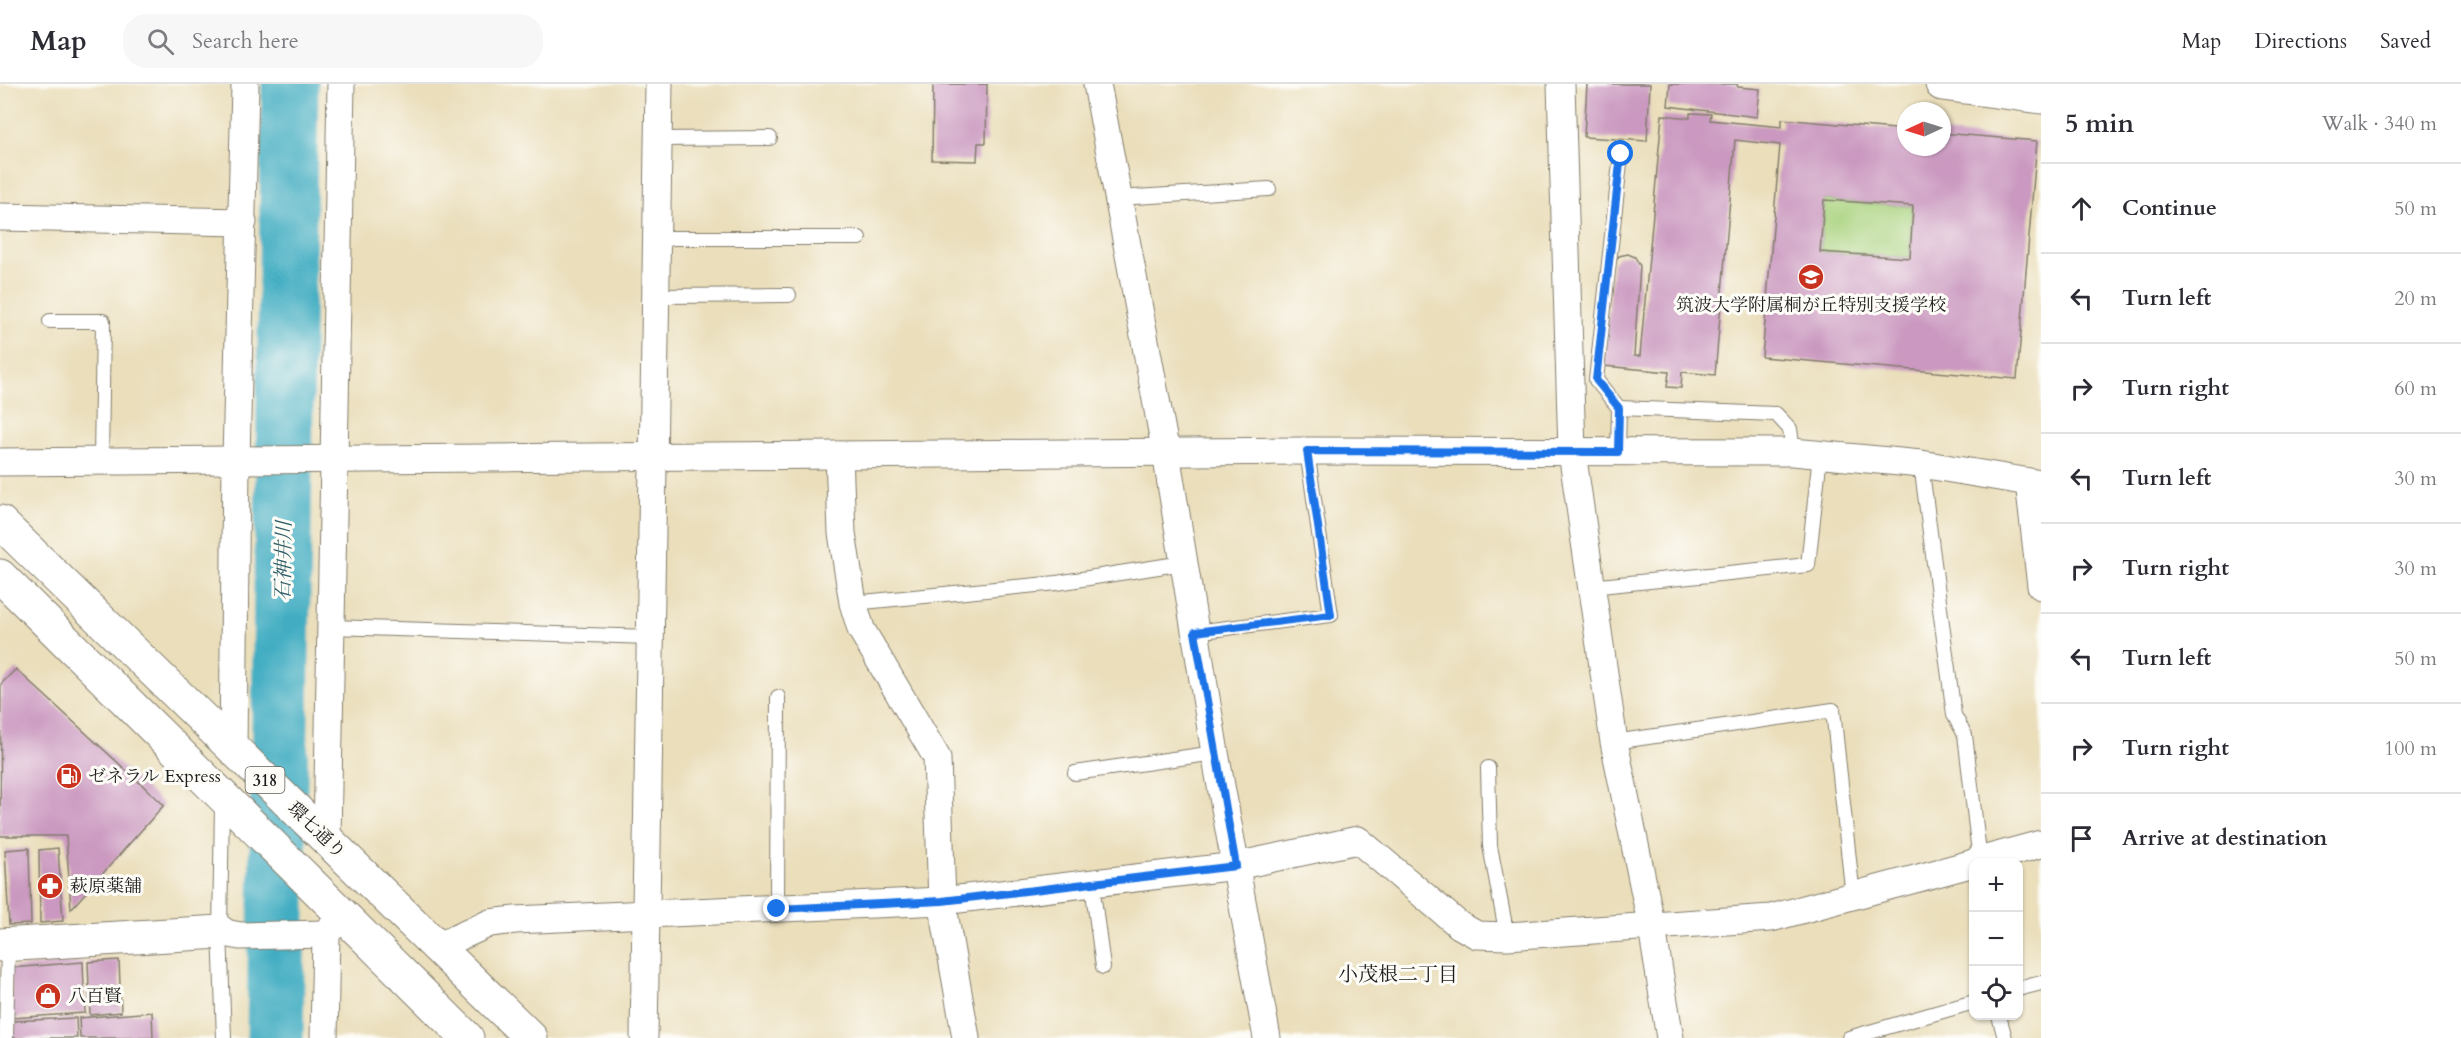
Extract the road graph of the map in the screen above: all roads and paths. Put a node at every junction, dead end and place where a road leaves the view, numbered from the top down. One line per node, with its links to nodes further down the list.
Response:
1 (245, 84): 14 (street)
2 (341, 84): 28 (street)
3 (659, 84): 9 (street)
4 (1097, 84): 12 (street)
5 (1561, 84): 22 (street)
6 (1942, 84): 7 (main road)
7 (2027, 92)
8 (770, 138): 9 (lane)
9 (658, 139): 15 (street)
10 (1621, 154): 20 (lane)
11 (1269, 189): 12 (lane)
12 (1118, 198): 25 (street)
13 (0, 217): 14 (street)
14 (243, 222): 31 (street)
15 (657, 238): 16 (lane); 18 (street)
16 (859, 238)
17 (789, 295): 18 (lane)
18 (657, 296): 29 (street)
19 (50, 321): 30 (lane)
20 (1619, 408): 23 (lane); 24 (lane)
21 (1307, 451): 22 (street); 25 (street); 42 (lane)
22 (1572, 452): 23 (street); 39 (street)
23 (1618, 452): 24 (street)
24 (1793, 452): 27 (street)
25 (1166, 453): 26 (street); 36 (street)
26 (839, 455): 29 (street); 40 (street)
27 (1820, 455): 33 (street); 39 (lane)
28 (332, 458): 29 (street); 31 (street); 41 (street)
29 (654, 458): 43 (street)
30 (101, 460): 31 (street); 32 (street)
31 (239, 460): 46 (street)
32 (0, 462)
33 (1921, 464): 34 (street); 53 (lane)
34 (2035, 483): 38 (street)
35 (0, 522): 46 (main road, 環七通り / 318)
36 (1182, 562): 40 (lane); 42 (street)
37 (0, 576): 50 (main road, 318)
38 (2041, 586)
39 (1590, 587): 45 (street)
40 (853, 603): 59 (street)
41 (331, 627): 43 (lane); 51 (street)
42 (1195, 632): 47 (street)
43 (650, 637): 61 (street)
44 (778, 697): 60 (lane)
45 (1614, 742): 58 (lane); 63 (street)
46 (233, 749): 51 (main road, 環七通り / 318)
47 (1215, 753): 49 (lane); 56 (street)
48 (1488, 768): 65 (lane)
49 (1075, 773)
50 (222, 797): 62 (main road, 318); 64 (lane)
51 (327, 839): 67 (main road, 環七通り / 318)
52 (2041, 844): 54 (street)
53 (1976, 858)
54 (1990, 858)
55 (1969, 864): 58 (street)
56 (1236, 866): 57 (street); 65 (street); 80 (street)
57 (1092, 884): 59 (street); 68 (lane)
58 (1853, 897): 63 (street)
59 (942, 901): 60 (street); 79 (street)
60 (777, 909): 61 (street)
61 (646, 916): 67 (street); 78 (street)
62 (333, 925): 64 (street); 75 (street); 76 (main road, 318)
63 (1652, 928): 65 (street); 81 (street)
64 (220, 932): 66 (main road); 74 (lane)
65 (1508, 936)
66 (4, 945): 73 (lane)
67 (439, 946): 77 (main road, 環七通り / 318)
68 (1103, 967)
69 (2041, 983): 70 (lane)
70 (2023, 988)
71 (1969, 1003): 82 (lane)
72 (2001, 1020): 83 (lane)
73 (6, 1038)
74 (224, 1038)
75 (324, 1038)
76 (467, 1038)
77 (531, 1038)
78 (644, 1038)
79 (966, 1038)
80 (1267, 1038)
81 (1670, 1038)
82 (1850, 1038)
83 (2005, 1038)

